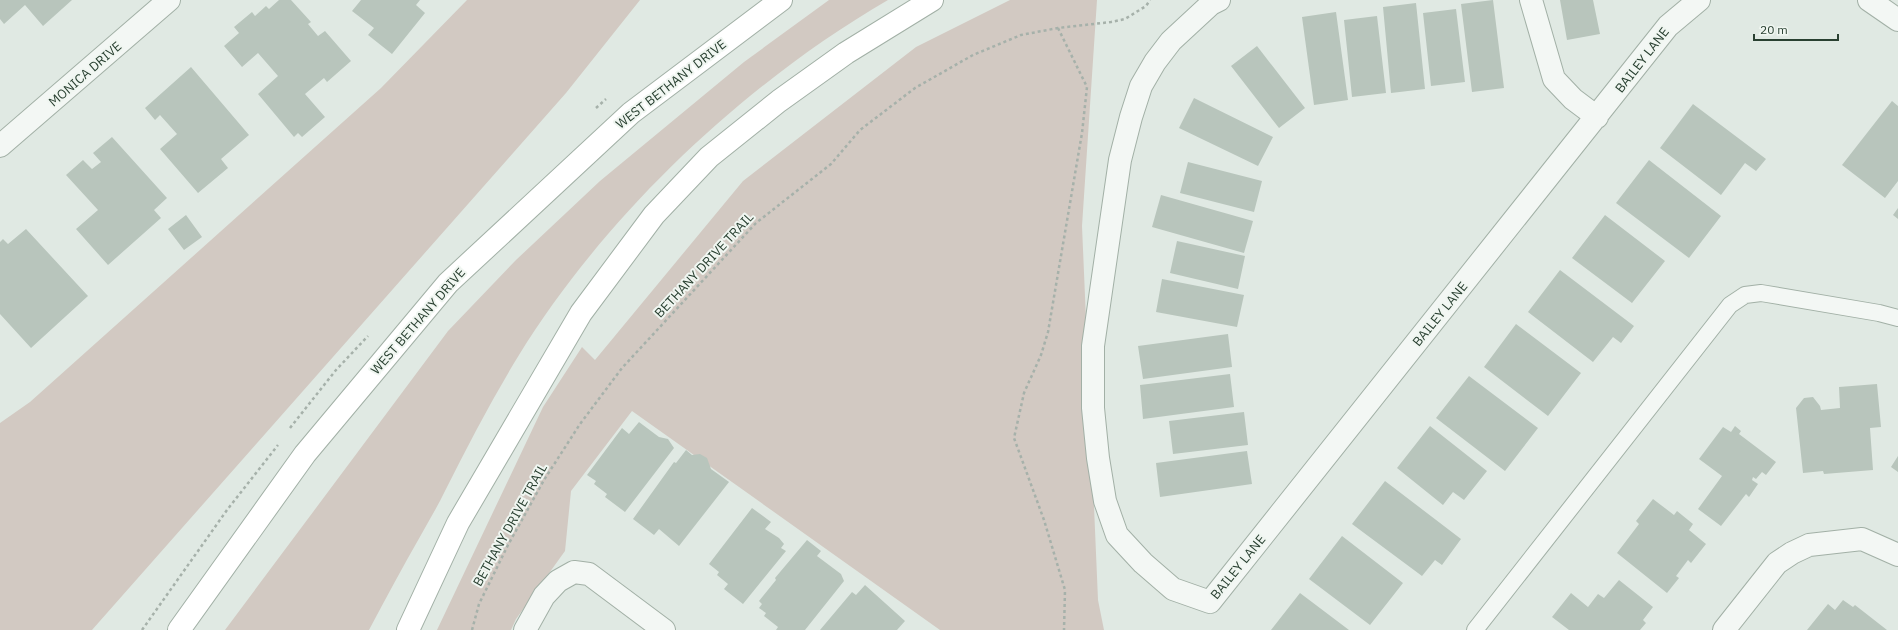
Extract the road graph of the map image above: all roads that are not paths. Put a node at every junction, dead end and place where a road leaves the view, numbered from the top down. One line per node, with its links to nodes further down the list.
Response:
1 (169, 0): 10 (street, MONICA DRIVE)
2 (782, 0): 13 (main road, WEST BETHANY DRIVE)
3 (932, 0): 14 (main road)
4 (1219, 0): 9 (street, BAILEY LANE)
5 (1531, 0): 9 (street)
6 (1699, 0): 9 (street, BAILEY LANE)
7 (1869, 0): 8 (street)
8 (1898, 20)
9 (1597, 117)
10 (0, 146)
11 (1898, 318): 17 (lane)
12 (1898, 555): 18 (street)
13 (179, 630)
14 (408, 630)
15 (525, 630): 16 (street)
16 (664, 630)
17 (1475, 630)
18 (1724, 630)

